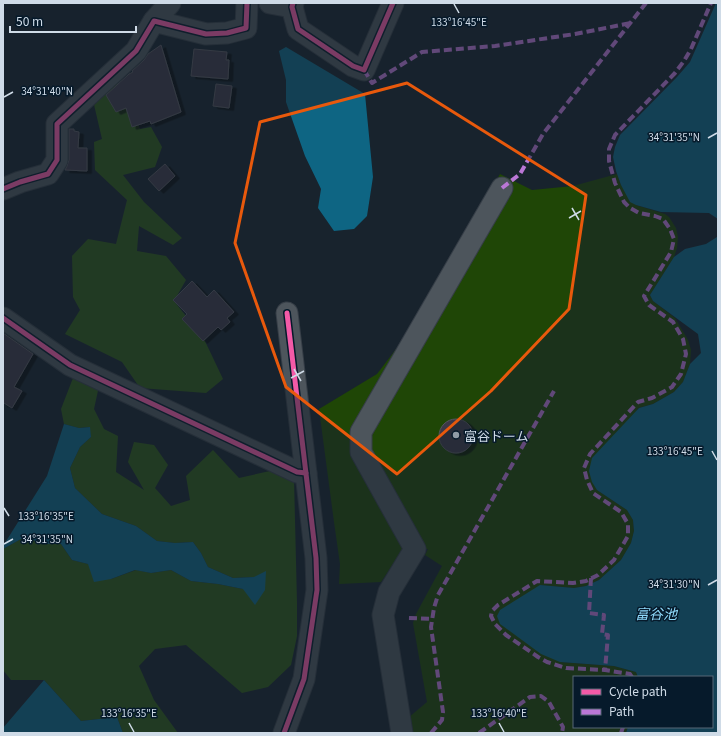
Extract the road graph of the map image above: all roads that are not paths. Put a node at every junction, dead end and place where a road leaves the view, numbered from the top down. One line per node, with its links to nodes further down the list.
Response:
1 (170, 3): 6 (street)
2 (247, 3): 6 (street)
3 (270, 3): 5 (street)
4 (393, 3): 5 (street)
5 (292, 5)
6 (154, 21): 8 (street)
7 (502, 188): 13 (street)
8 (3, 189)
9 (287, 313): 11 (street)
10 (3, 318): 11 (street)
11 (306, 473): 12 (street)
12 (287, 732)
13 (402, 733)

